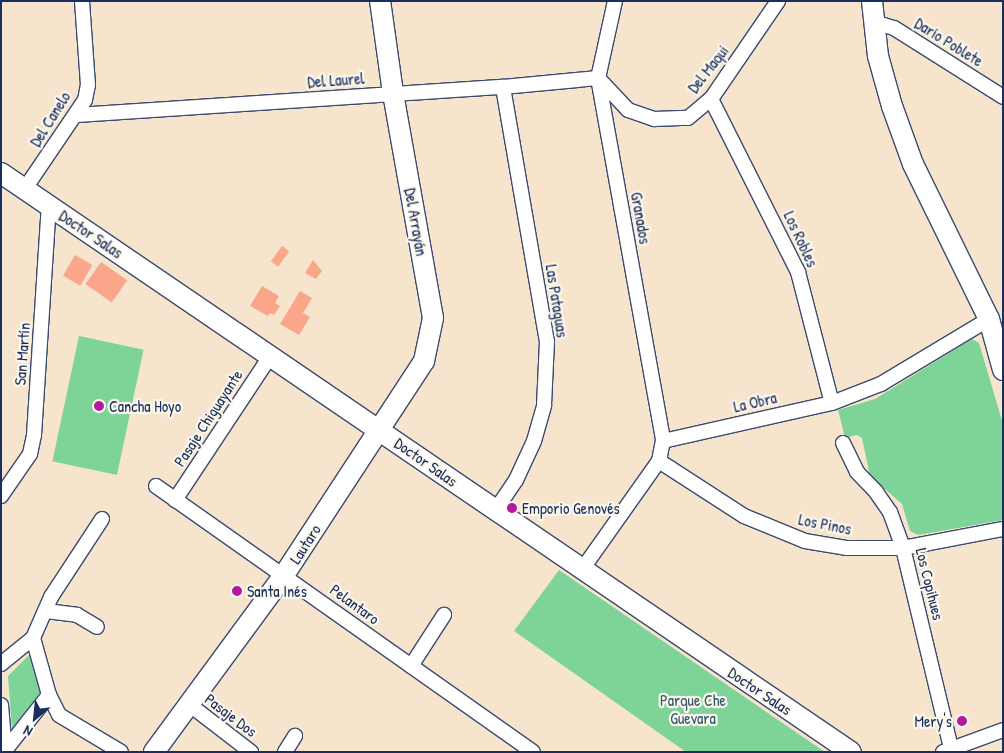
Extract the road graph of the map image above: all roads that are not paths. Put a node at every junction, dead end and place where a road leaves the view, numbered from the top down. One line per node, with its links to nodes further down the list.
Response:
1 (82, 1): 12 (street, Del Canelo)
2 (380, 1): 9 (main road, Del Arrayán)
3 (615, 1): 7 (street, Granados)
4 (778, 1): 11 (street, Del Maqui)
5 (872, 1): 6 (main road)
6 (874, 22): 10 (street, Darío Poblete); 16 (main road)
7 (598, 78): 8 (street, Del Laurel); 11 (street, Del Maqui); 21 (street, Granados)
8 (503, 87): 9 (street, Del Laurel); 27 (street, Las Pataguas)
9 (392, 93): 12 (street, Del Laurel); 20 (main road, Del Arrayán)
10 (1003, 97)
11 (710, 99): 19 (street, Los Robles)
12 (77, 115): 14 (street, Del Canelo)
13 (1, 173): 14 (main road, Doctor Salas)
14 (24, 190): 15 (main road, Doctor Salas)
15 (49, 206): 17 (main road, Doctor Salas); 25 (street, San Martín)
16 (989, 319): 18 (main road); 19 (street, La Obra)
17 (271, 355): 20 (main road, Doctor Salas); 26 (street, Pasaje Chiguayante)
18 (1003, 370)
19 (832, 403): 21 (street, La Obra)
20 (380, 430): 27 (main road, Doctor Salas); 32 (main road, Lautaro)
21 (663, 441): 23 (street)
22 (843, 443): 30 (street, Los Copihues)
23 (658, 461): 30 (street, Los Pinos); 31 (street)
24 (156, 486): 26 (street, Pelantaro)
25 (1, 496)
26 (175, 500): 32 (street, Pelantaro)
27 (495, 510): 31 (main road, Doctor Salas)
28 (102, 519): 33 (street)
29 (1003, 529): 30 (street, Los Pinos)
30 (903, 548): 45 (street, Los Copihues)
31 (581, 571): 51 (main road, Doctor Salas)
32 (284, 575): 38 (street, Pelantaro); 41 (main road, Lautaro)
33 (46, 611): 35 (street); 36 (street)
34 (444, 615): 38 (street)
35 (97, 627)
36 (33, 638): 37 (street); 39 (street)
37 (1, 664)
38 (411, 666): 50 (street, Pelantaro)
39 (49, 695): 44 (street); 46 (street)
40 (1, 705): 44 (street)
41 (190, 705): 47 (main road, Lautaro); 48 (street, Pasaje Dos)
42 (1003, 730): 45 (street)
43 (295, 736): 49 (street)
44 (6, 750)
45 (947, 750)
46 (121, 752)
47 (154, 752)
48 (251, 752)
49 (285, 752)
50 (533, 752)
51 (851, 752)

